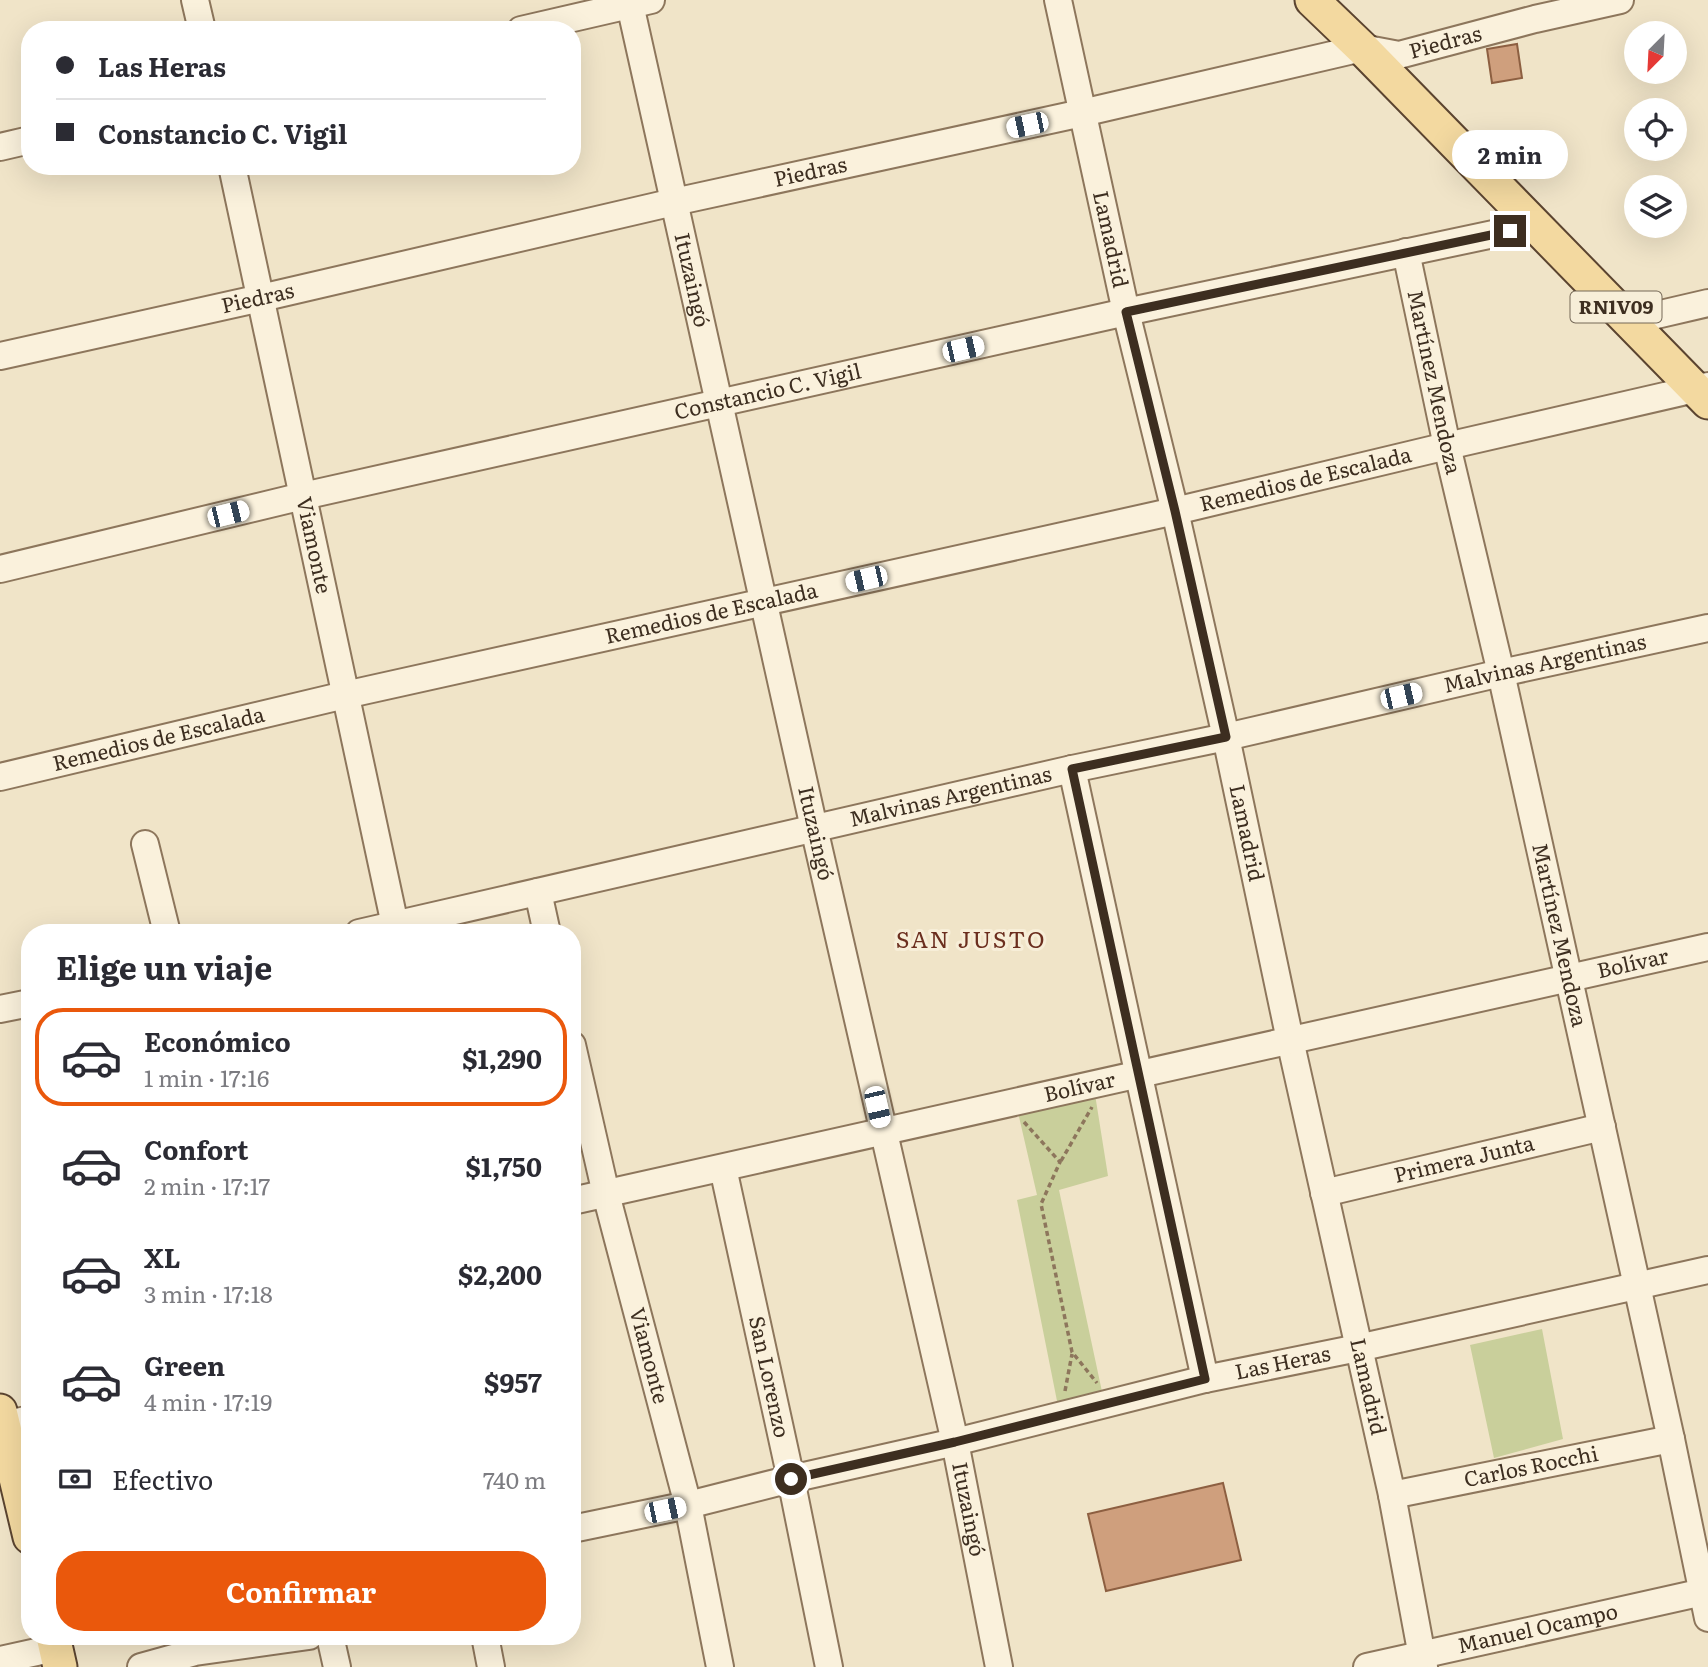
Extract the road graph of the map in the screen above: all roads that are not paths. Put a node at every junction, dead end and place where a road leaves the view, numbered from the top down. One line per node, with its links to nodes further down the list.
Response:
1 (195, 0): 8 (street)
2 (1058, 0): 12 (street, Lamadrid)
3 (1312, 0): 10 (main road, RN1V09)
4 (1342, 0): 11 (main road, RN1V09)
5 (1620, 0): 7 (street, Piedras)
6 (637, 2): 9 (street); 16 (street, Ituzaingó)
7 (1533, 9): 11 (street, Piedras)
8 (200, 21)
9 (558, 21)
10 (1362, 48): 11 (street, Piedras); 12 (street, Piedras); 17 (main road, RN1V09)
11 (1399, 55): 22 (main road, RN1V09)
12 (1082, 113): 16 (street, Piedras); 21 (street, Lamadrid)
13 (21, 142): 14 (street)
14 (0, 147)
15 (234, 175): 19 (street, Viamonte)
16 (674, 202): 19 (street, Piedras); 25 (street, Ituzaingó)
17 (1536, 225): 18 (street, Constancio C. Vigil); 24 (main road, RN1V09)
18 (1406, 252): 21 (street, Constancio C. Vigil); 26 (street, Martínez Mendoza)
19 (261, 298): 23 (street, Piedras); 27 (street, Viamonte)
20 (1708, 303): 22 (street)
21 (1126, 312): 25 (street, Constancio C. Vigil); 28 (street, Lamadrid)
22 (1652, 316): 24 (main road, RN1V09)
23 (0, 356)
24 (1705, 388): 26 (street, Remedios de Escalada)
25 (719, 403): 27 (street, Constancio C. Vigil); 30 (street, Ituzaingó)
26 (1447, 446): 28 (street, Remedios de Escalada); 32 (street, Martínez Mendoza)
27 (303, 496): 29 (street, Constancio C. Vigil); 33 (street, Viamonte)
28 (1175, 511): 30 (street, Remedios de Escalada); 34 (street, Lamadrid)
29 (0, 569)
30 (763, 601): 33 (street, Remedios de Escalada); 37 (street, Ituzaingó)
31 (1708, 628): 32 (street, Malvinas Argentinas)
32 (1501, 673): 34 (street, Malvinas Argentinas); 45 (street, Martínez Mendoza)
33 (345, 695): 36 (street, Remedios de Escalada); 41 (street, Viamonte)
34 (1226, 737): 35 (street, Malvinas Argentinas); 48 (street, Lamadrid)
35 (1072, 769): 37 (street, Malvinas Argentinas); 49 (street)
36 (0, 777)
37 (814, 828): 39 (street, Malvinas Argentinas); 52 (street, Ituzaingó)
38 (145, 844): 40 (street)
39 (538, 892): 42 (street, Malvinas Argentinas); 43 (street)
40 (165, 924)
41 (395, 924)
42 (399, 924)
43 (545, 924)
44 (1708, 947): 45 (street, Bolívar)
45 (1569, 977): 48 (street, Bolívar); 51 (street, Martínez Mendoza)
46 (21, 1005): 47 (street)
47 (0, 1009)
48 (1290, 1040): 49 (street, Bolívar); 54 (street, Lamadrid)
49 (1138, 1074): 52 (street, Bolívar); 60 (street)
50 (581, 1084): 55 (street, Viamonte)
51 (1602, 1127): 54 (street, Primera Junta); 58 (street, Martínez Mendoza)
52 (883, 1132): 53 (street, Bolívar); 63 (street, Ituzaingó)
53 (723, 1168): 55 (street, Bolívar); 64 (street, San Lorenzo)
54 (1324, 1193): 59 (street, Lamadrid)
55 (606, 1194): 56 (street, Bolívar); 67 (street, Viamonte)
56 (581, 1199)
57 (1708, 1270): 58 (street, Las Heras)
58 (1637, 1287): 59 (street, Las Heras); 62 (street, Martínez Mendoza)
59 (1358, 1348): 60 (street, Las Heras); 66 (street, Lamadrid)
60 (1205, 1379): 63 (street, Las Heras)
61 (11, 1418): 65 (main road)
62 (1671, 1438): 66 (street, Carlos Rocchi); 69 (street, Martínez Mendoza)
63 (955, 1442): 64 (street, Las Heras); 82 (street, Ituzaingó)
64 (791, 1479): 67 (street, Las Heras); 81 (street, San Lorenzo)
65 (21, 1481)
66 (1392, 1495): 76 (street, Lamadrid)
67 (688, 1505): 68 (street, Las Heras); 80 (street, Viamonte)
68 (581, 1527)
69 (1706, 1600): 76 (street, Manuel Ocampo)
70 (245, 1645): 74 (street)
71 (332, 1645): 78 (street)
72 (487, 1645): 79 (street)
73 (56, 1650): 75 (street)
74 (195, 1652): 77 (street)
75 (0, 1660)
76 (1423, 1661): 83 (street, Manuel Ocampo)
77 (141, 1667)
78 (337, 1667)
79 (491, 1667)
80 (720, 1667)
81 (829, 1667)
82 (999, 1667)
83 (1367, 1667)

